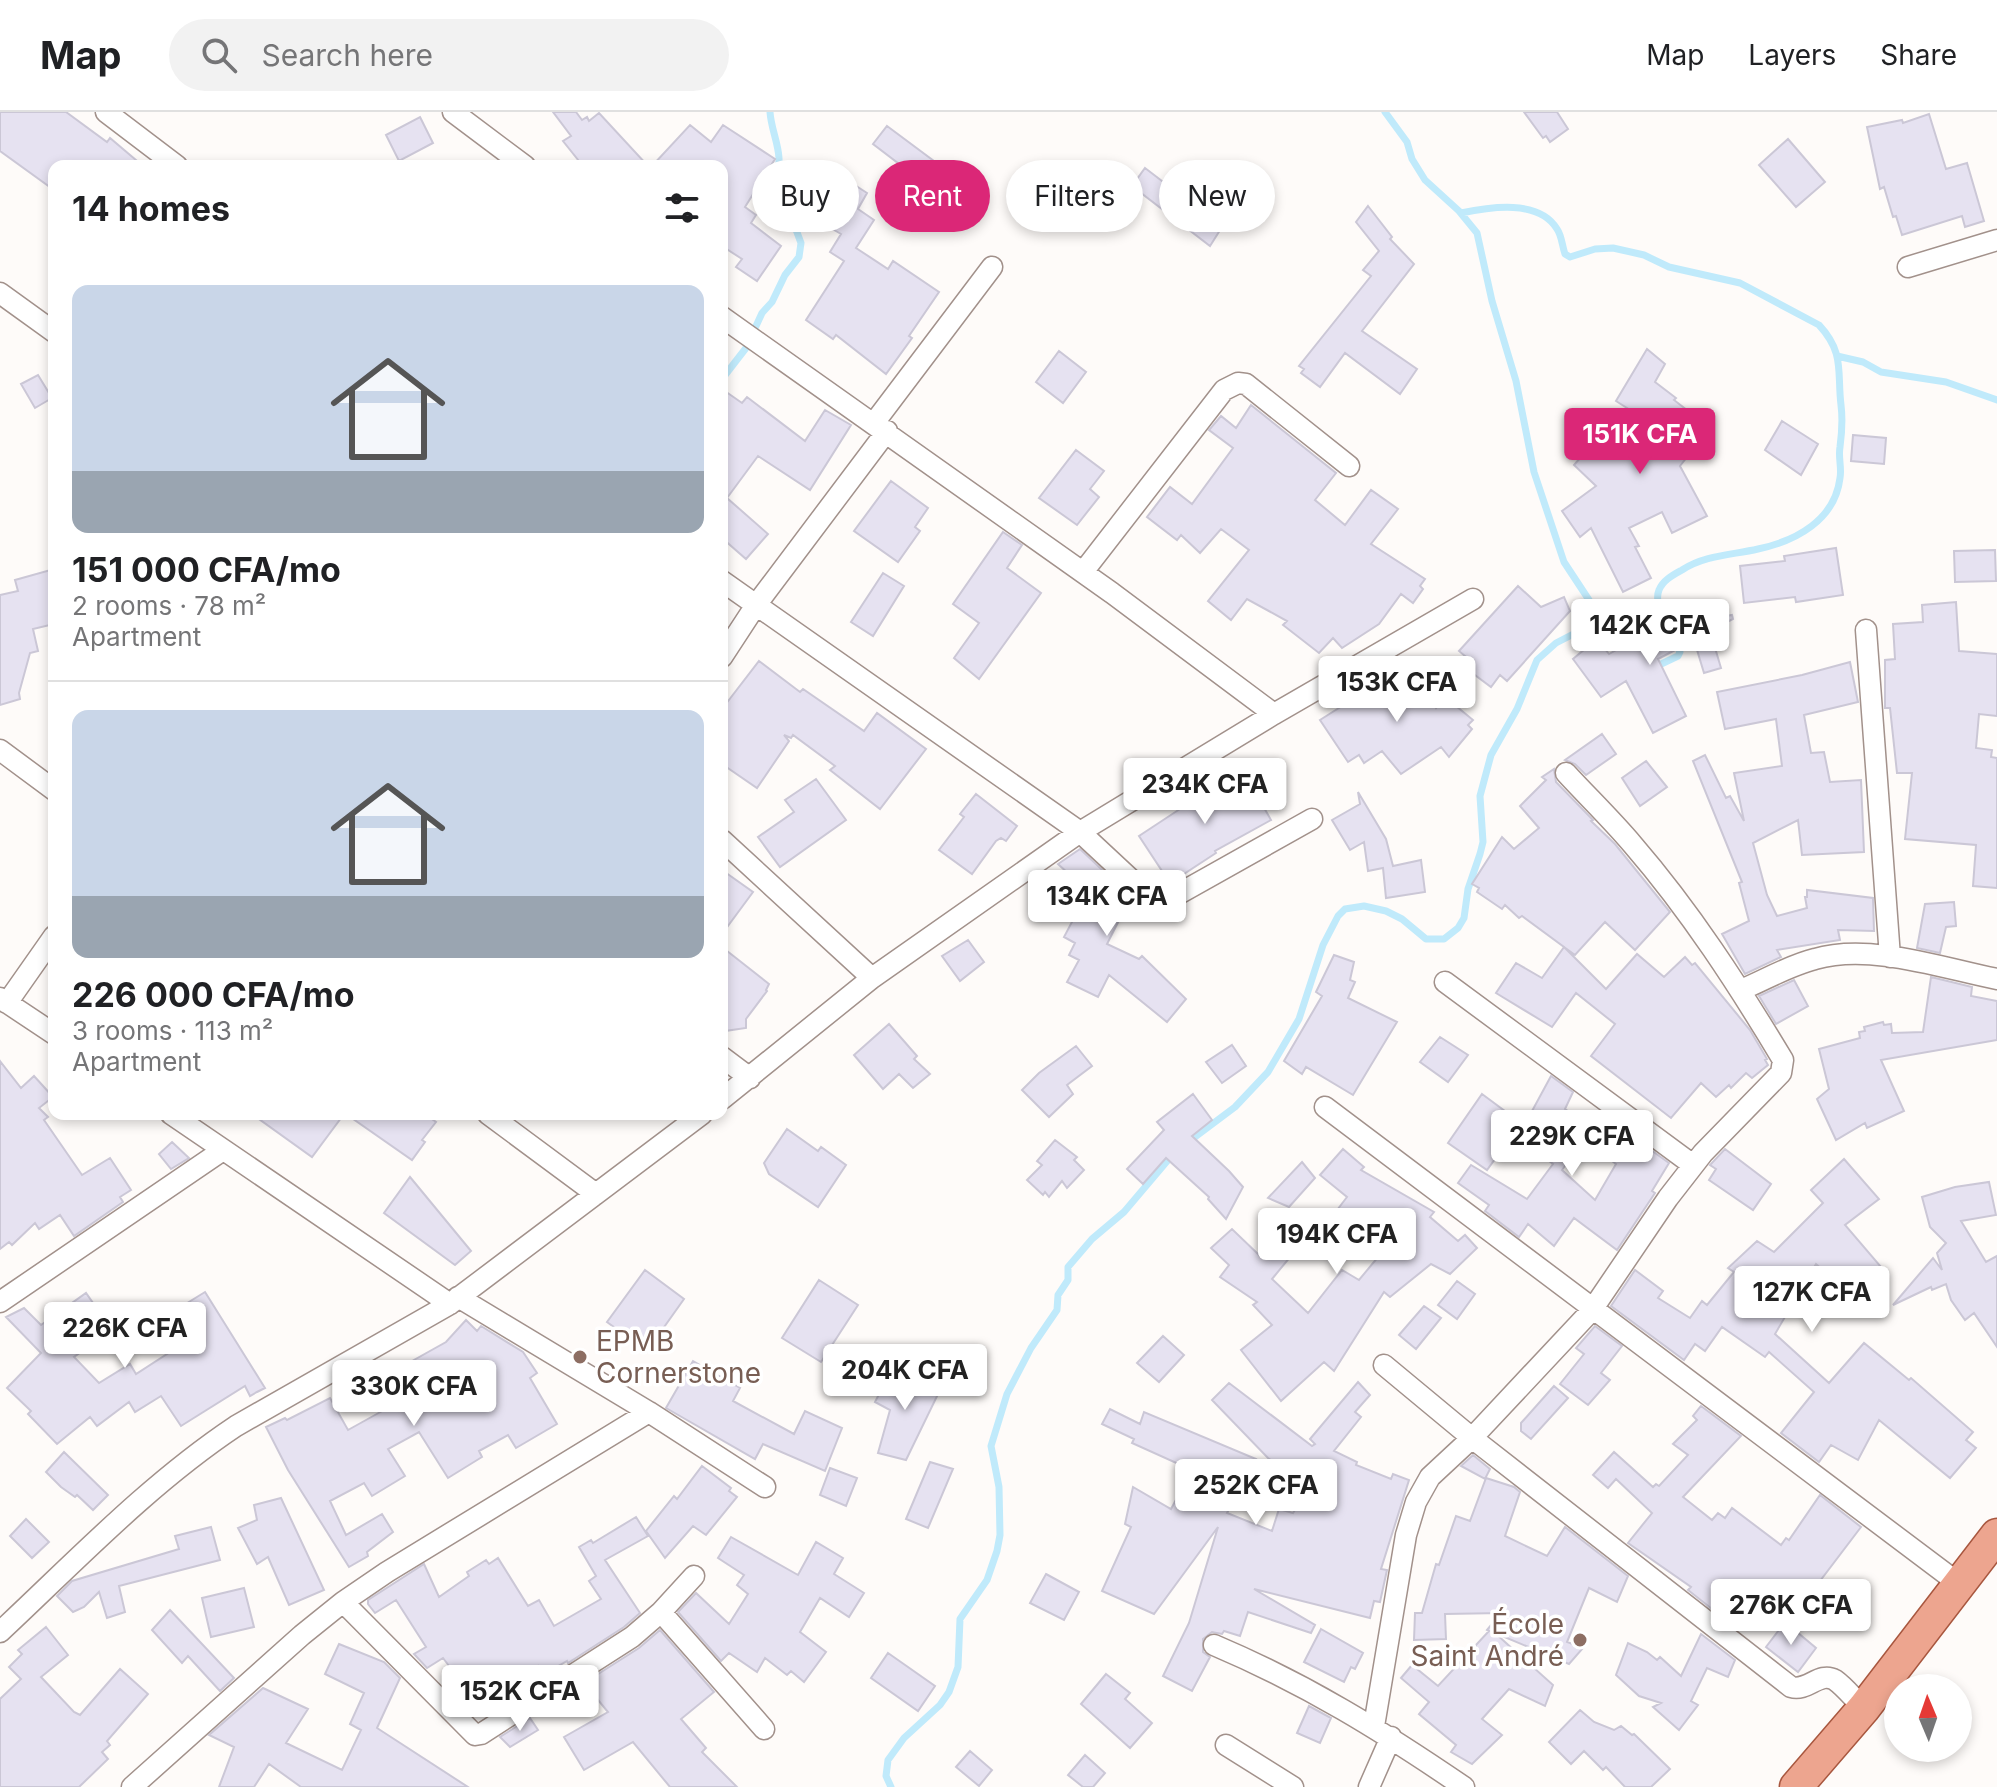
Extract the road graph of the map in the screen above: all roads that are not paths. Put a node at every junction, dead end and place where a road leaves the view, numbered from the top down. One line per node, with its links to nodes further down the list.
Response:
1 (106, 112): 3 (street)
2 (453, 112): 4 (street)
3 (169, 160)
4 (517, 160)
5 (1997, 240): 7 (street)
6 (992, 267): 11 (street)
7 (1908, 267)
8 (0, 293): 10 (street)
9 (728, 321): 11 (street)
10 (48, 328)
11 (880, 427): 13 (street); 16 (street)
12 (1349, 466): 13 (street)
13 (1083, 572): 19 (street)
14 (728, 585): 16 (street)
15 (1473, 599): 19 (street)
16 (756, 605): 18 (street); 24 (street)
17 (1866, 630): 27 (street)
18 (728, 648)
19 (1274, 714): 24 (street)
20 (0, 750): 22 (street)
21 (1566, 773): 31 (street)
22 (48, 786)
23 (1312, 819): 24 (street)
24 (1080, 832): 28 (street)
25 (728, 846): 28 (street)
26 (48, 944): 32 (street)
27 (1890, 957): 29 (street); 31 (street)
28 (872, 978): 35 (street)
29 (1997, 979)
30 (1445, 982): 42 (street)
31 (1741, 990): 42 (street)
32 (4, 1000): 33 (street)
33 (48, 1030)
34 (728, 1062): 35 (street)
35 (750, 1078): 36 (street)
36 (728, 1094)
37 (1325, 1107): 46 (street)
38 (180, 1120): 41 (street)
39 (496, 1120): 43 (street)
40 (694, 1120): 43 (street)
41 (223, 1150): 44 (street); 45 (street)
42 (1693, 1165): 46 (street)
43 (596, 1194): 44 (street)
44 (454, 1300): 48 (street); 56 (street)
45 (0, 1302)
46 (1592, 1310): 49 (street); 53 (street)
47 (1384, 1365): 49 (street)
48 (649, 1412): 50 (street); 54 (street)
49 (1472, 1438): 58 (street); 60 (street)
50 (765, 1487)
51 (1997, 1536): 53 (main road)
52 (694, 1576): 55 (street)
53 (1958, 1583): 58 (main road)
54 (343, 1602): 55 (street); 62 (street)
55 (661, 1612): 59 (street)
56 (0, 1632)
57 (1214, 1645): 60 (street)
58 (1864, 1708): 66 (main road)
59 (764, 1729)
60 (1382, 1731): 64 (street); 65 (street)
61 (1226, 1745): 63 (street)
62 (132, 1787)
63 (1293, 1787)
64 (1369, 1787)
65 (1464, 1787)
66 (1796, 1787)

